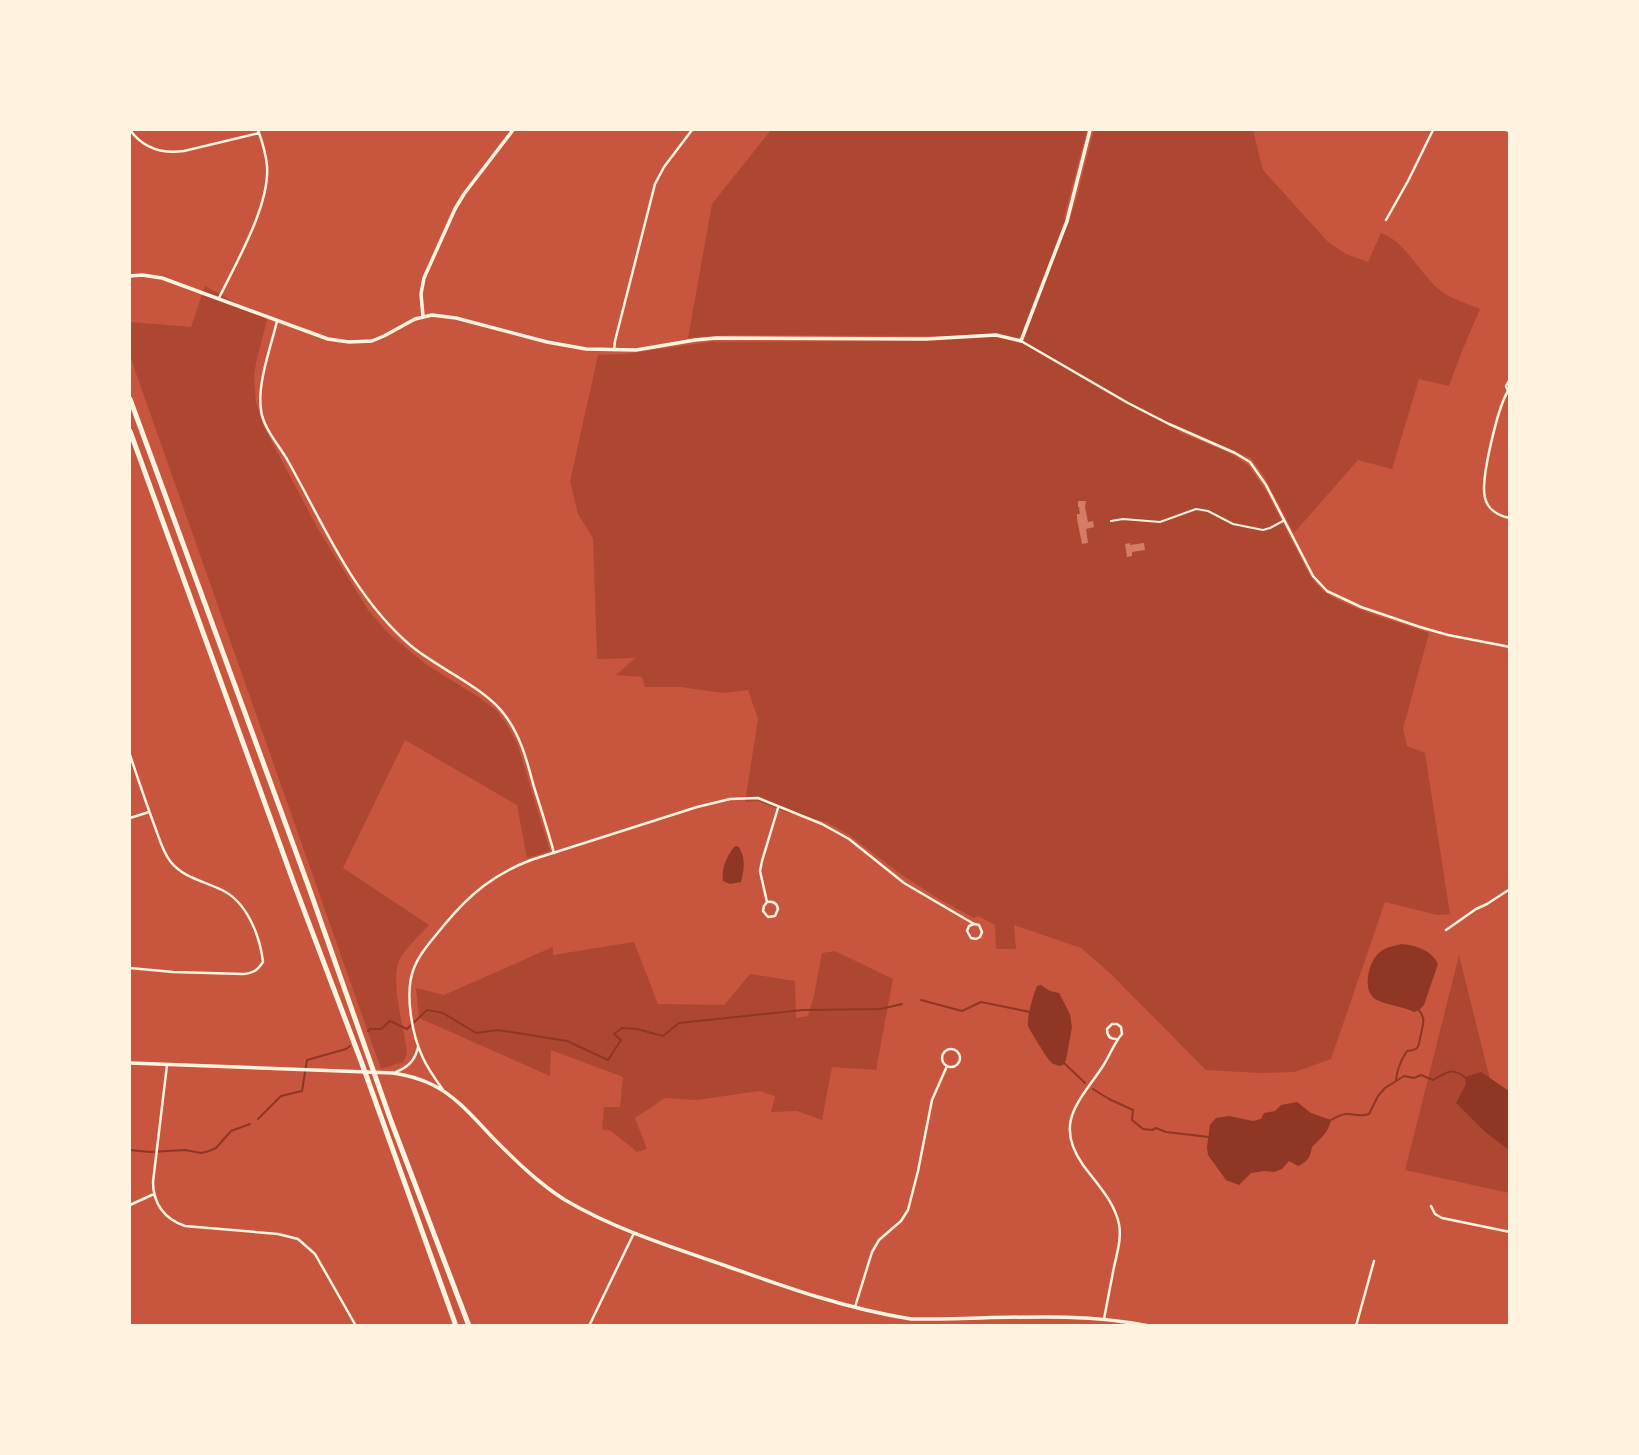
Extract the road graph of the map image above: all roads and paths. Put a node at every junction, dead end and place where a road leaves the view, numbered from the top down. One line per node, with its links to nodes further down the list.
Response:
1 (130, 130): 6 (street)
2 (513, 130): 10 (street)
3 (692, 130): 13 (street)
4 (1090, 130): 12 (street)
5 (1433, 130): 7 (street)
6 (259, 131): 9 (street)
7 (1386, 220)
8 (130, 276): 9 (street)
9 (219, 298): 11 (street)
10 (422, 316): 11 (street); 13 (street)
11 (278, 320): 26 (street)
12 (1021, 341): 13 (street); 19 (street)
13 (614, 350)
14 (1510, 379): 15 (street)
15 (1509, 391): 18 (street)
16 (130, 399): 51 (highway)
17 (130, 431): 50 (highway)
18 (1510, 518)
19 (1284, 520): 20 (lane); 21 (street)
20 (1111, 521)
21 (1510, 647)
22 (130, 755): 24 (street)
23 (779, 807): 26 (street); 28 (street); 29 (street)
24 (149, 811): 25 (street); 31 (street)
25 (130, 818)
26 (554, 853): 33 (street)
27 (1510, 889): 30 (street)
28 (767, 902): 28 (street)
29 (974, 924): 29 (street)
30 (1446, 930)
31 (130, 968)
32 (1116, 1039): 32 (street); 47 (street)
33 (418, 1046): 37 (street); 38 (street)
34 (130, 1063): 35 (street)
35 (167, 1064): 37 (street); 39 (street)
36 (947, 1066): 36 (street); 45 (street)
37 (393, 1073): 38 (street)
38 (445, 1092): 43 (street)
39 (154, 1194): 40 (street); 49 (street)
40 (130, 1205)
41 (1431, 1206): 42 (street)
42 (1510, 1232)
43 (635, 1233): 45 (street); 52 (street)
44 (1374, 1261): 55 (street)
45 (855, 1307): 46 (street)
46 (955, 1319): 47 (street); 53 (street)
47 (1104, 1319): 48 (street)
48 (1129, 1324): 54 (street)
49 (356, 1325)
50 (456, 1325)
51 (469, 1325)
52 (589, 1325)
53 (955, 1325)
54 (1149, 1325)
55 (1356, 1325)

